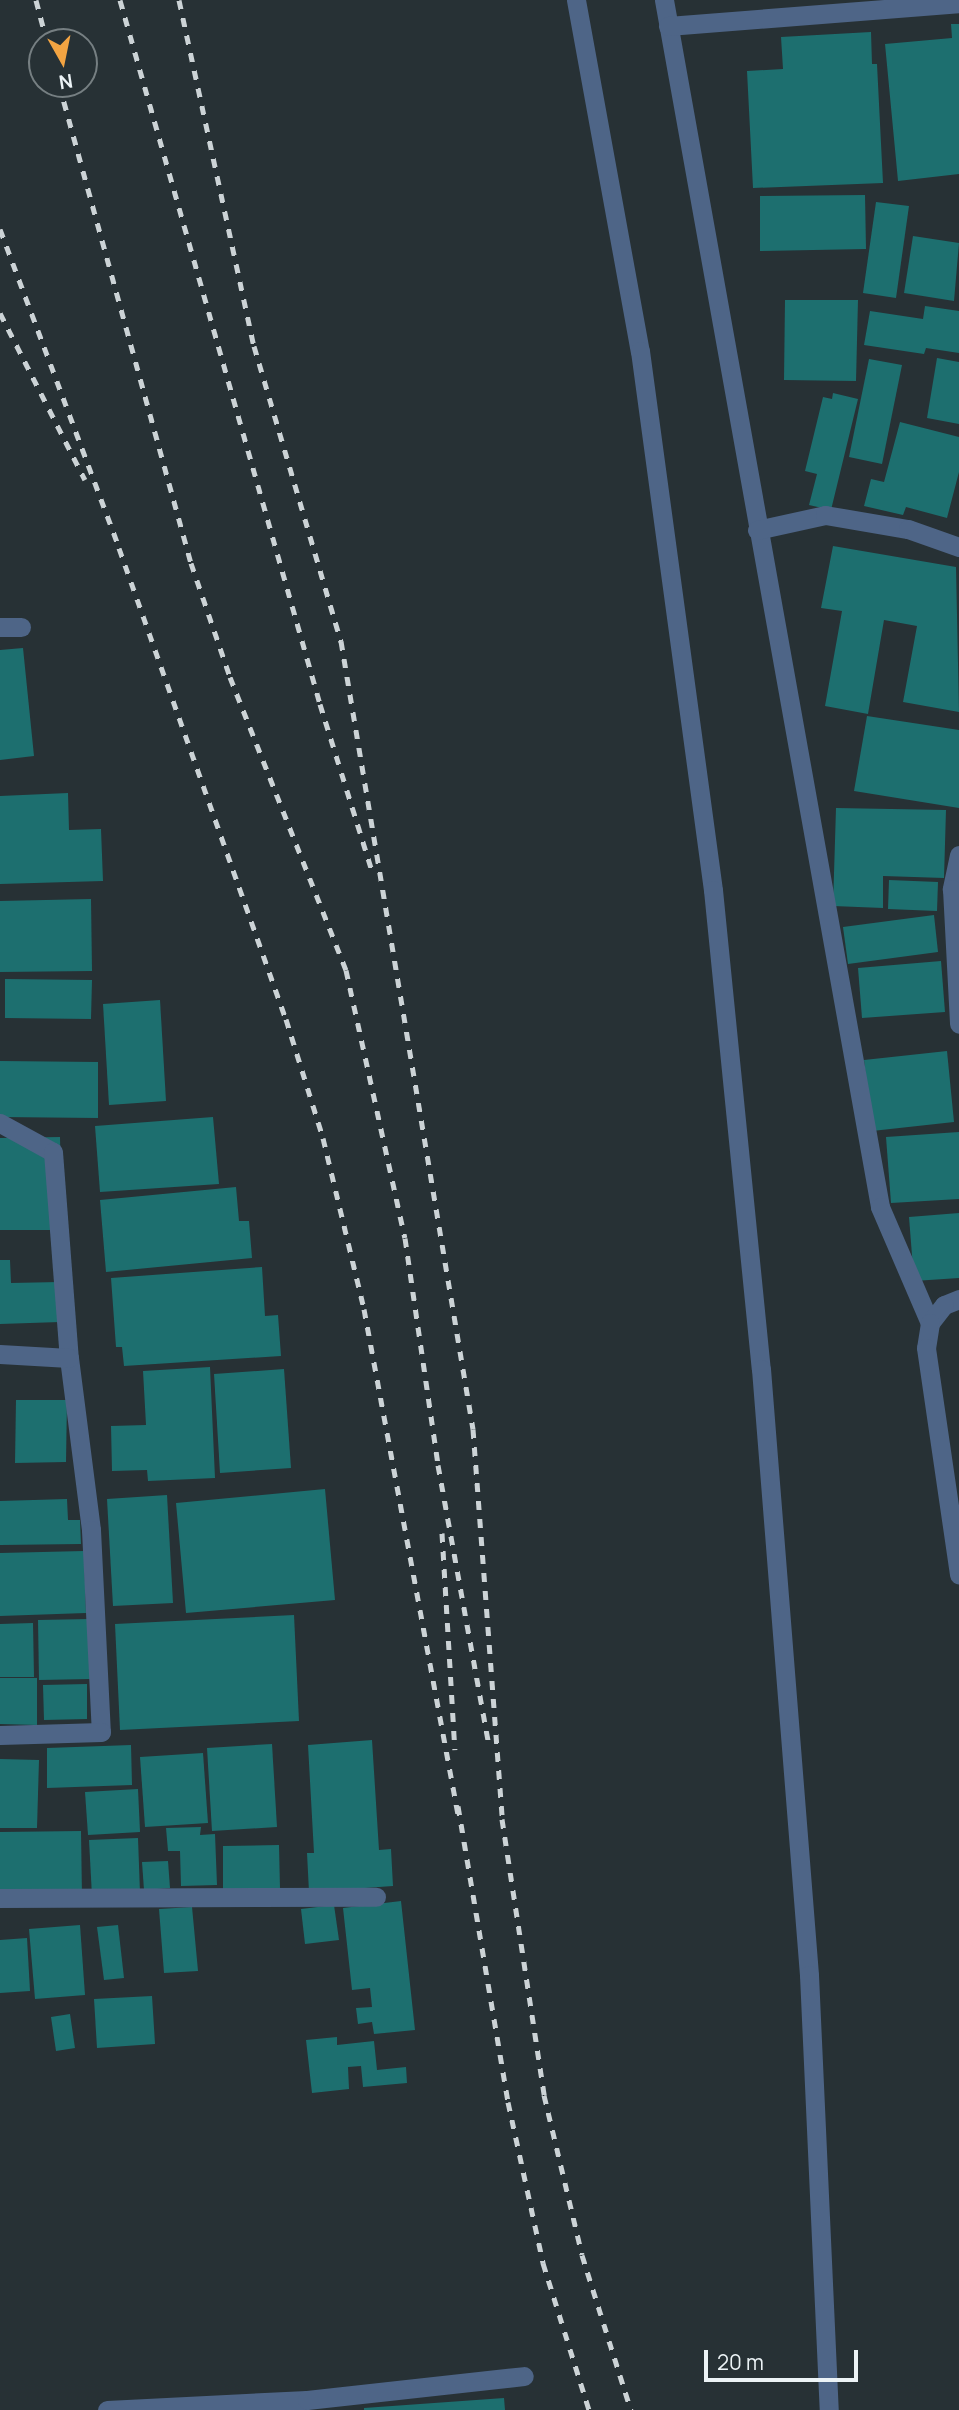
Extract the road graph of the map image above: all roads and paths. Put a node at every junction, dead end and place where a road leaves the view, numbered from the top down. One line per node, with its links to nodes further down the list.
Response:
1 (576, 0): 24 (street)
2 (664, 0): 4 (street)
3 (959, 3): 4 (street)
4 (668, 26): 5 (street)
5 (757, 530): 6 (street); 13 (street)
6 (959, 547)
7 (0, 627): 8 (street)
8 (21, 627)
9 (959, 855): 10 (street)
10 (959, 1024)
11 (0, 1123): 15 (street)
12 (959, 1299): 13 (street)
13 (930, 1323): 16 (street)
14 (0, 1354): 15 (street)
15 (69, 1357): 17 (street)
16 (959, 1575)
17 (0, 1735)
18 (376, 1897): 19 (street)
19 (0, 1898)
20 (524, 2376): 21 (street)
21 (308, 2405): 23 (street)
22 (107, 2410): 23 (street)
23 (120, 2410)
24 (829, 2410)

